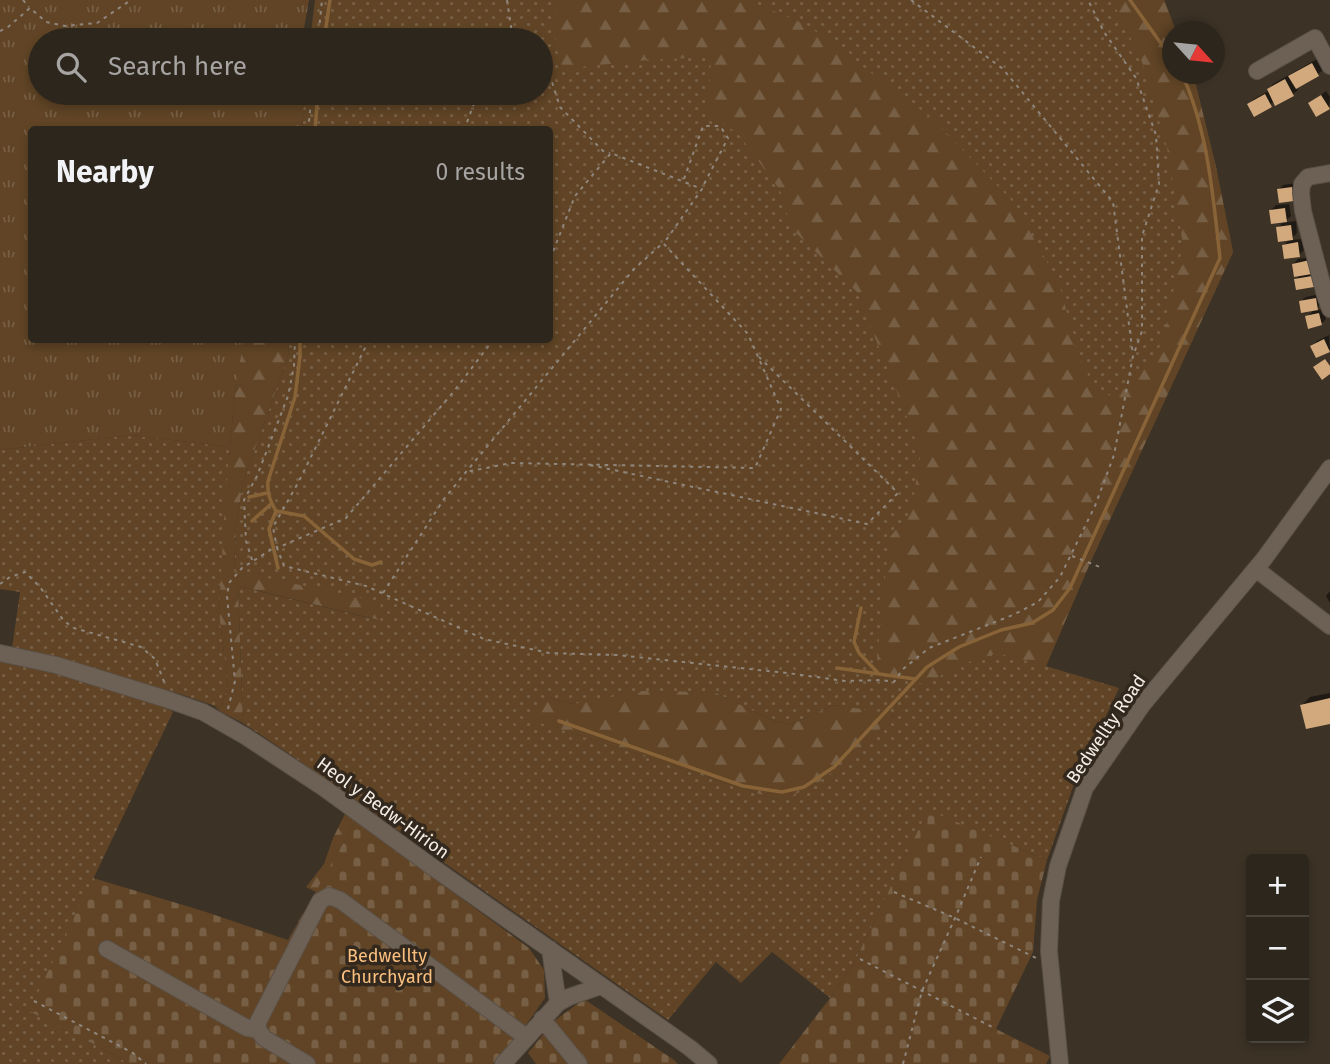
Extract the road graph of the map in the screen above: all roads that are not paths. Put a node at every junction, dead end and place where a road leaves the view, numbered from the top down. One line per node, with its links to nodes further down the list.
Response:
1 (1330, 66): 2 (street)
2 (1256, 71)
3 (1330, 173): 4 (street)
4 (1330, 309)
5 (1330, 468): 6 (street, Bedwellty Road)
6 (1256, 569): 7 (street); 20 (street, Bedwellty Road)
7 (1330, 626)
8 (0, 653): 10 (street, Heol y Bedw-Hirion)
9 (107, 949): 14 (street)
10 (550, 949): 11 (street, Heol y Bedw-Hirion); 12 (street)
11 (601, 986): 12 (street); 19 (street, Heol y Bedw-Hirion)
12 (558, 1003): 13 (street)
13 (542, 1019): 15 (street); 18 (street)
14 (258, 1030): 15 (street); 16 (street)
15 (526, 1037): 17 (street)
16 (307, 1064)
17 (503, 1064)
18 (579, 1064)
19 (709, 1064)
20 (1060, 1064)

